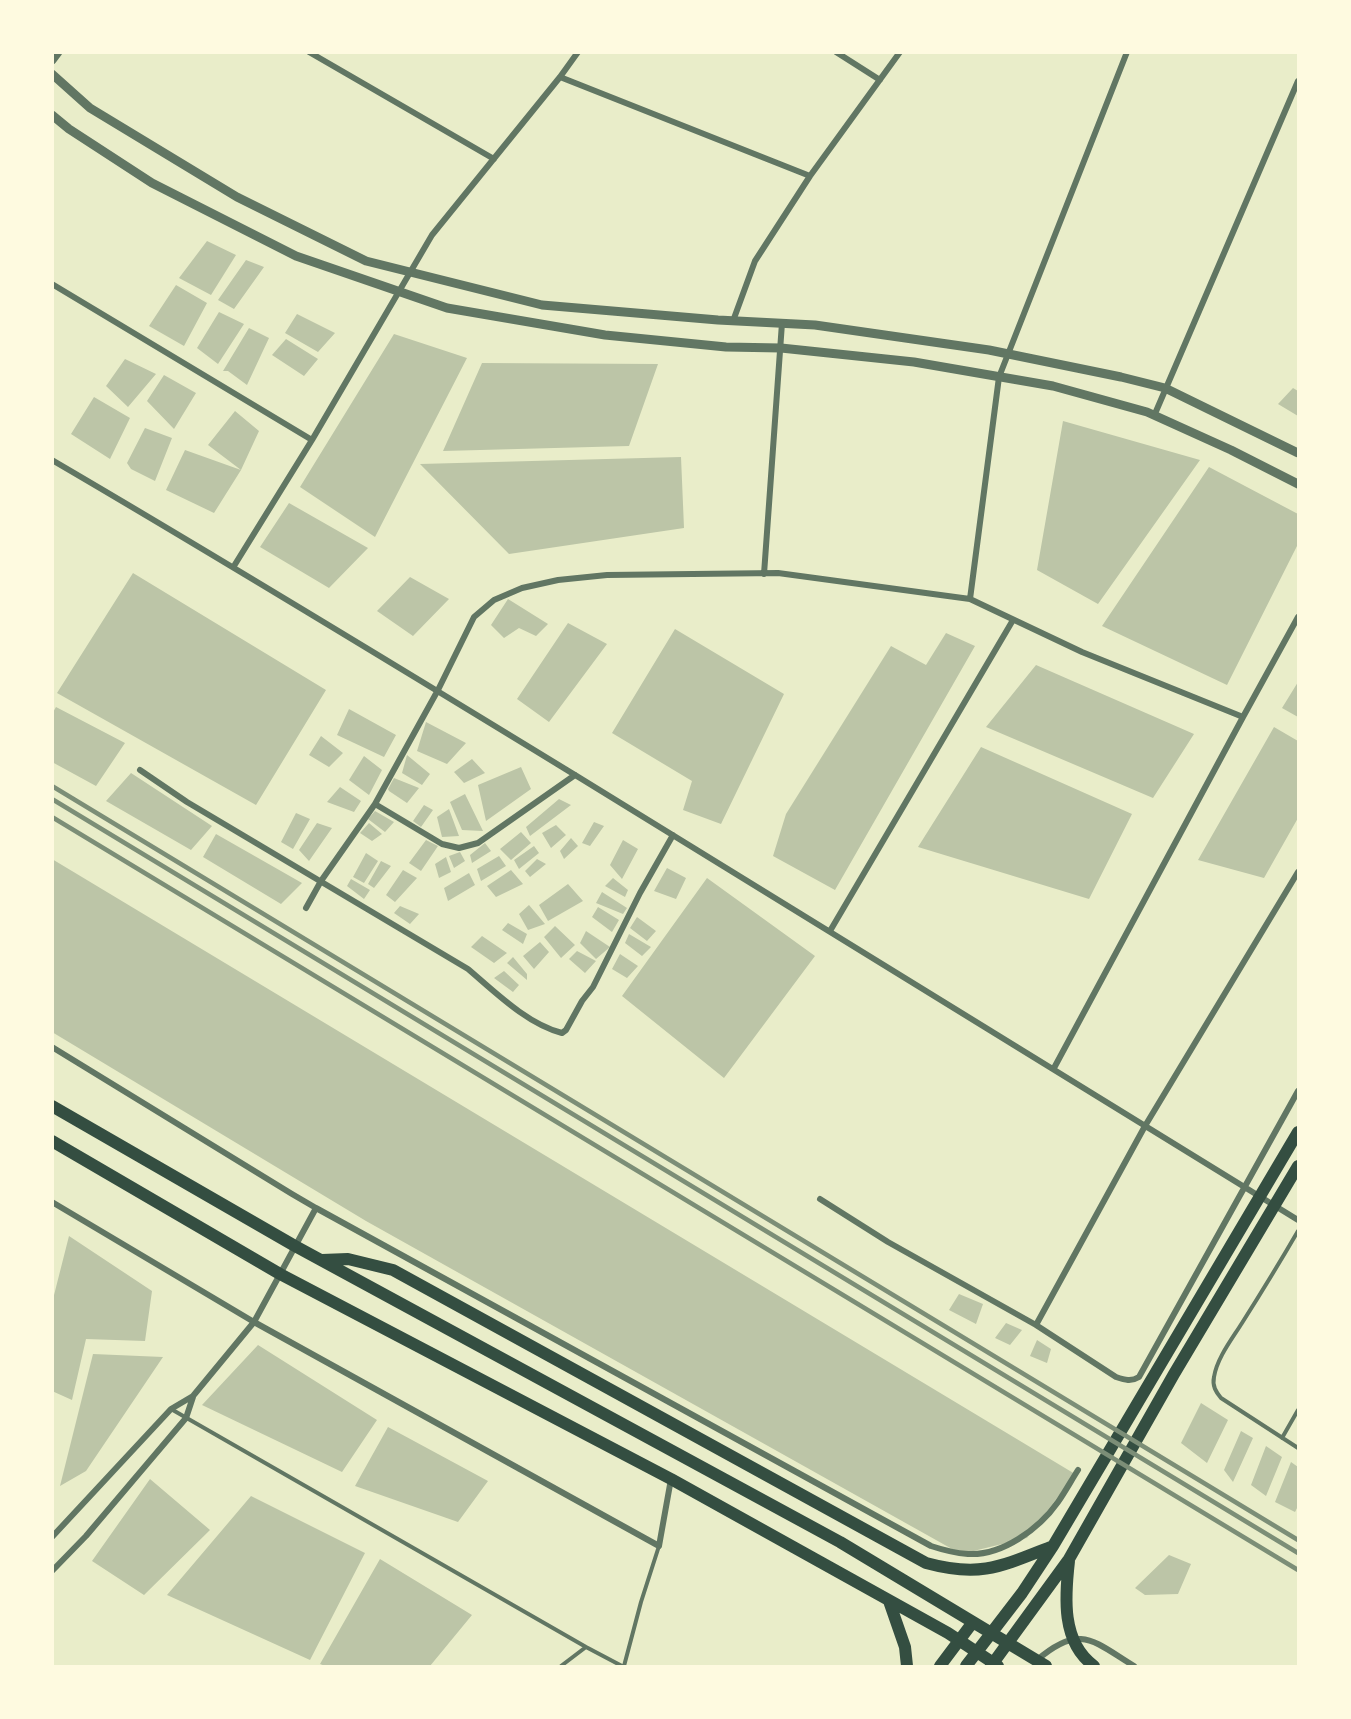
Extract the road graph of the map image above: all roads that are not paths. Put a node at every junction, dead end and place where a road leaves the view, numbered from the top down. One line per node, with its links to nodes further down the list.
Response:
1 (58, 52): 7 (street)
2 (309, 52): 13 (street)
3 (578, 52): 9 (street)
4 (836, 52): 10 (street)
5 (900, 52): 10 (street)
6 (1127, 52): 21 (street)
7 (52, 60)
8 (52, 74): 15 (street)
9 (560, 77): 13 (street); 14 (street)
10 (880, 80): 14 (street)
11 (1299, 81): 23 (street)
12 (52, 115): 17 (street)
13 (494, 159): 15 (street)
14 (810, 176): 18 (street)
15 (411, 272): 17 (street); 18 (street)
16 (52, 284): 25 (street)
17 (399, 293): 20 (street); 25 (street)
18 (733, 321): 19 (street)
19 (782, 323): 20 (street); 21 (street)
20 (781, 348): 22 (street); 30 (street)
21 (1007, 355): 22 (street); 23 (street)
22 (999, 376): 24 (street); 31 (street)
23 (1165, 388): 24 (street); 26 (street)
24 (1154, 416): 28 (street)
25 (312, 440): 29 (street)
26 (1299, 453)
27 (52, 460): 29 (street)
28 (1299, 484)
29 (234, 566): 34 (street)
30 (764, 574): 31 (street); 34 (street)
31 (970, 599): 33 (street)
32 (1299, 617): 35 (street)
33 (1014, 620): 35 (street); 43 (street)
34 (438, 690): 37 (street); 38 (street)
35 (1242, 717): 45 (street)
36 (140, 770): 41 (street)
37 (575, 775): 38 (street); 39 (street)
38 (375, 804): 41 (street)
39 (673, 835): 41 (street); 43 (street)
40 (1299, 872): 48 (street)
41 (321, 881): 42 (street)
42 (306, 908)
43 (830, 931): 45 (street)
44 (52, 1047): 55 (street)
45 (1054, 1068): 48 (street)
46 (1299, 1091): 52 (street)
47 (52, 1106): 58 (main road)
48 (1145, 1126): 52 (street); 62 (street)
49 (1299, 1132): 73 (main road)
50 (52, 1141): 60 (main road)
51 (1299, 1167): 74 (main road)
52 (1245, 1187): 56 (street); 62 (street)
53 (820, 1198): 62 (street)
54 (52, 1202): 61 (street)
55 (316, 1208): 58 (street); 69 (street)
56 (1299, 1220)
57 (1299, 1231): 67 (lane)
58 (296, 1246): 59 (main road); 60 (street)
59 (321, 1260): 73 (main road); 77 (main road)
60 (280, 1274): 61 (street); 70 (main road)
61 (254, 1322): 63 (street); 72 (street)
62 (1036, 1325)
63 (193, 1396): 64 (street); 66 (street)
64 (171, 1409): 66 (lane); 71 (street)
65 (1299, 1410): 67 (lane)
66 (186, 1418): 75 (street); 79 (lane)
67 (1282, 1438): 68 (lane)
68 (1299, 1448)
69 (1078, 1470)
70 (671, 1479): 72 (street); 76 (main road)
71 (52, 1537)
72 (659, 1546): 82 (lane)
73 (1053, 1546): 85 (main road)
74 (1069, 1559): 86 (main road); 88 (main road)
75 (52, 1570)
76 (889, 1601): 78 (main road); 83 (main road)
77 (973, 1622): 78 (main road); 80 (main road)
78 (959, 1641): 84 (main road); 87 (main road)
79 (585, 1647): 81 (lane); 82 (lane)
80 (1038, 1665): 89 (street)
81 (561, 1666)
82 (623, 1666)
83 (907, 1666)
84 (940, 1666)
85 (966, 1666)
86 (991, 1666)
87 (998, 1666)
88 (1094, 1666)
89 (1134, 1666)

